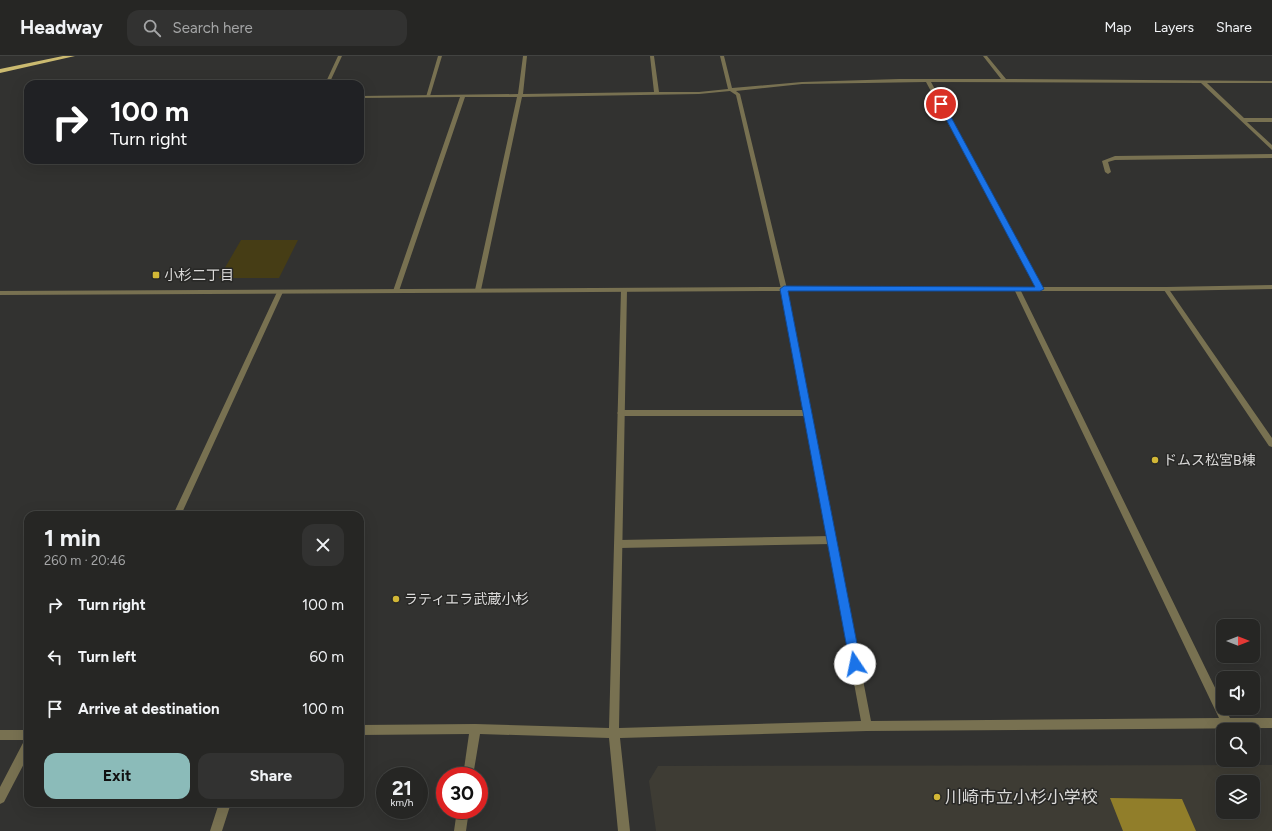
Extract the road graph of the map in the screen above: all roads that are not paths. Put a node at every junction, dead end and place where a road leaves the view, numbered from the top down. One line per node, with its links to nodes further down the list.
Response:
1 (72, 56): 8 (highway)
2 (340, 56): 9 (street)
3 (440, 56): 17 (street)
4 (524, 56): 16 (street)
5 (652, 56): 15 (street)
6 (722, 56): 14 (street)
7 (985, 56): 11 (street)
8 (0, 71)
9 (329, 80)
10 (928, 80): 11 (street); 14 (street); 28 (street)
11 (1004, 80): 12 (street)
12 (1202, 81): 13 (street); 20 (street)
13 (1272, 82)
14 (730, 89): 15 (street); 26 (street)
15 (656, 94): 16 (street)
16 (520, 95): 18 (street); 30 (street)
17 (428, 96): 18 (street); 19 (street)
18 (463, 96): 32 (street)
19 (364, 97)
20 (1243, 120): 21 (street); 22 (street)
21 (1272, 120)
22 (1272, 148)
23 (1272, 156): 24 (street)
24 (1108, 172)
25 (1272, 287): 29 (street)
26 (784, 289): 27 (street); 31 (street); 36 (street)
27 (1017, 289): 28 (street); 42 (street)
28 (1040, 289): 29 (street)
29 (1166, 289): 37 (street)
30 (478, 290): 31 (street); 32 (street)
31 (624, 290): 35 (street)
32 (396, 291): 33 (street)
33 (280, 292): 34 (street); 38 (street)
34 (0, 293)
35 (622, 413): 36 (street); 40 (street)
36 (807, 413): 39 (street)
37 (1272, 444)
38 (179, 511)
39 (832, 540): 40 (street); 45 (street)
40 (619, 544): 48 (street)
41 (1216, 723): 45 (street)
42 (1227, 723)
43 (1260, 723): 44 (street)
44 (1272, 723)
45 (867, 726): 48 (street)
46 (475, 729): 47 (street); 48 (street); 52 (street)
47 (364, 730)
48 (614, 733): 58 (street)
49 (0, 735): 50 (street)
50 (24, 735)
51 (24, 753): 53 (street)
52 (469, 767)
53 (0, 798)
54 (224, 807): 56 (street)
55 (462, 819): 57 (street)
56 (216, 831)
57 (460, 831)
58 (624, 831)

